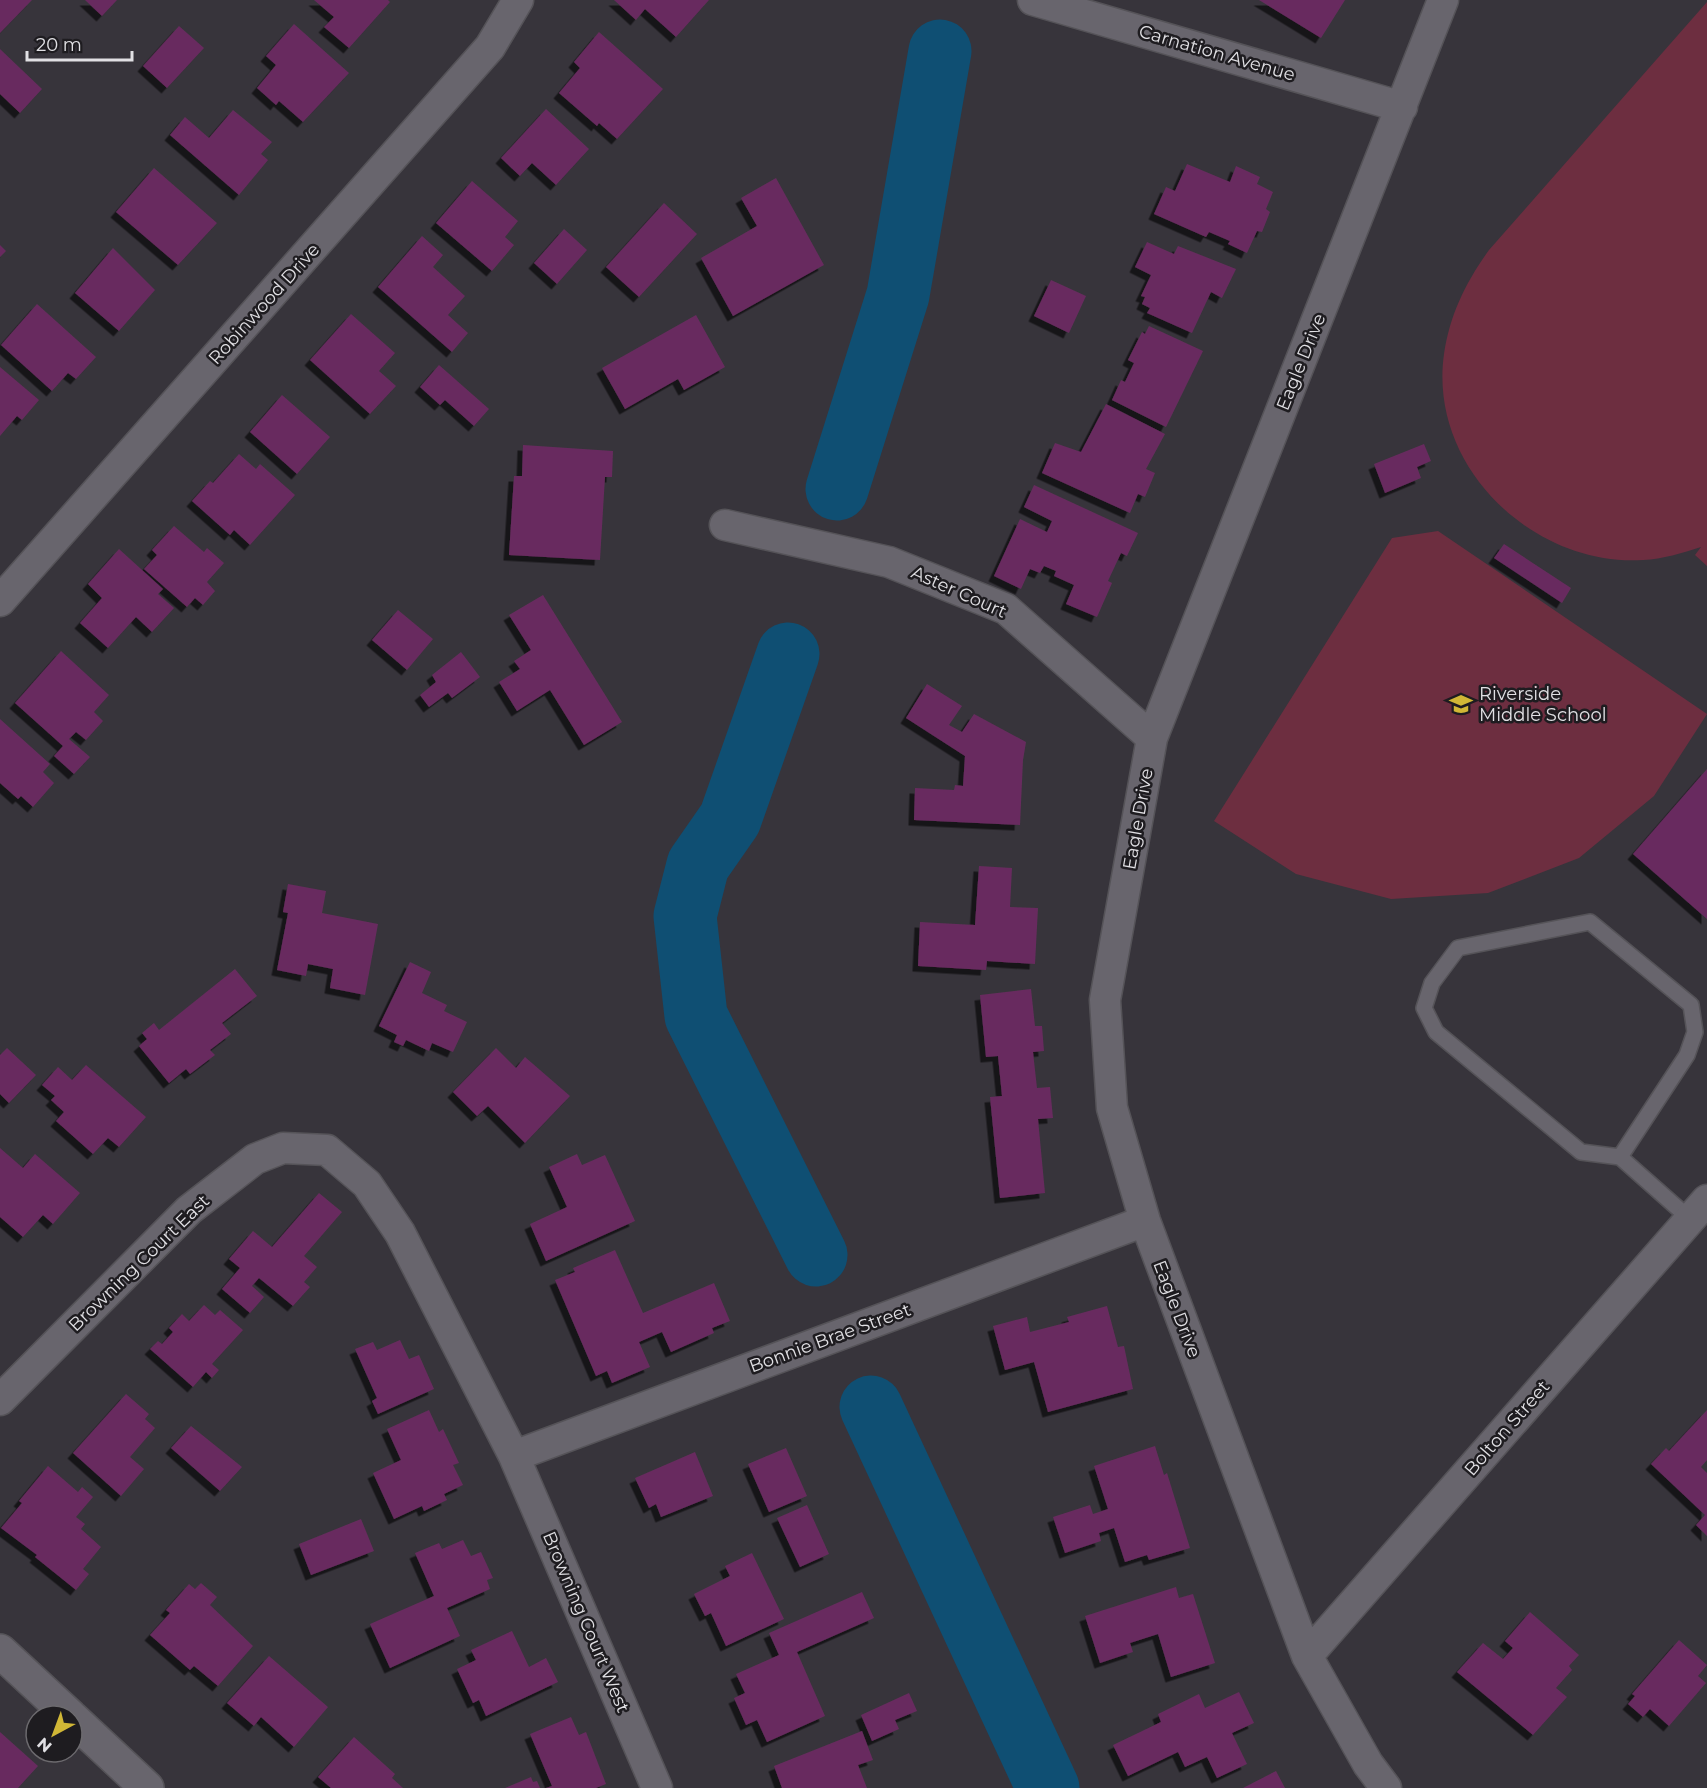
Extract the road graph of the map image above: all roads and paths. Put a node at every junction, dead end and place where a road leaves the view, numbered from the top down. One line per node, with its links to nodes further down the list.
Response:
1 (518, 0): 6 (street, Robinwood Drive)
2 (1033, 0): 4 (street, Carnation Avenue)
3 (1443, 0): 4 (street, Eagle Drive)
4 (1402, 107): 7 (street, Eagle Drive)
5 (725, 525): 7 (street, Aster Court)
6 (0, 601)
7 (1152, 738): 10 (street, Eagle Drive)
8 (1620, 1157): 8 (lane); 9 (lane)
9 (1701, 1218): 14 (street, Bolton Street)
10 (1145, 1221): 12 (street, Bonnie Brae Street); 14 (street, Eagle Drive)
11 (0, 1400): 12 (street, Browning Court East)
12 (514, 1456): 18 (street, Browning Court West)
13 (0, 1651): 15 (street)
14 (1307, 1656): 19 (street, Eagle Drive)
15 (57, 1704)
16 (84, 1729): 17 (street)
17 (147, 1788)
18 (657, 1788)
19 (1386, 1788)

